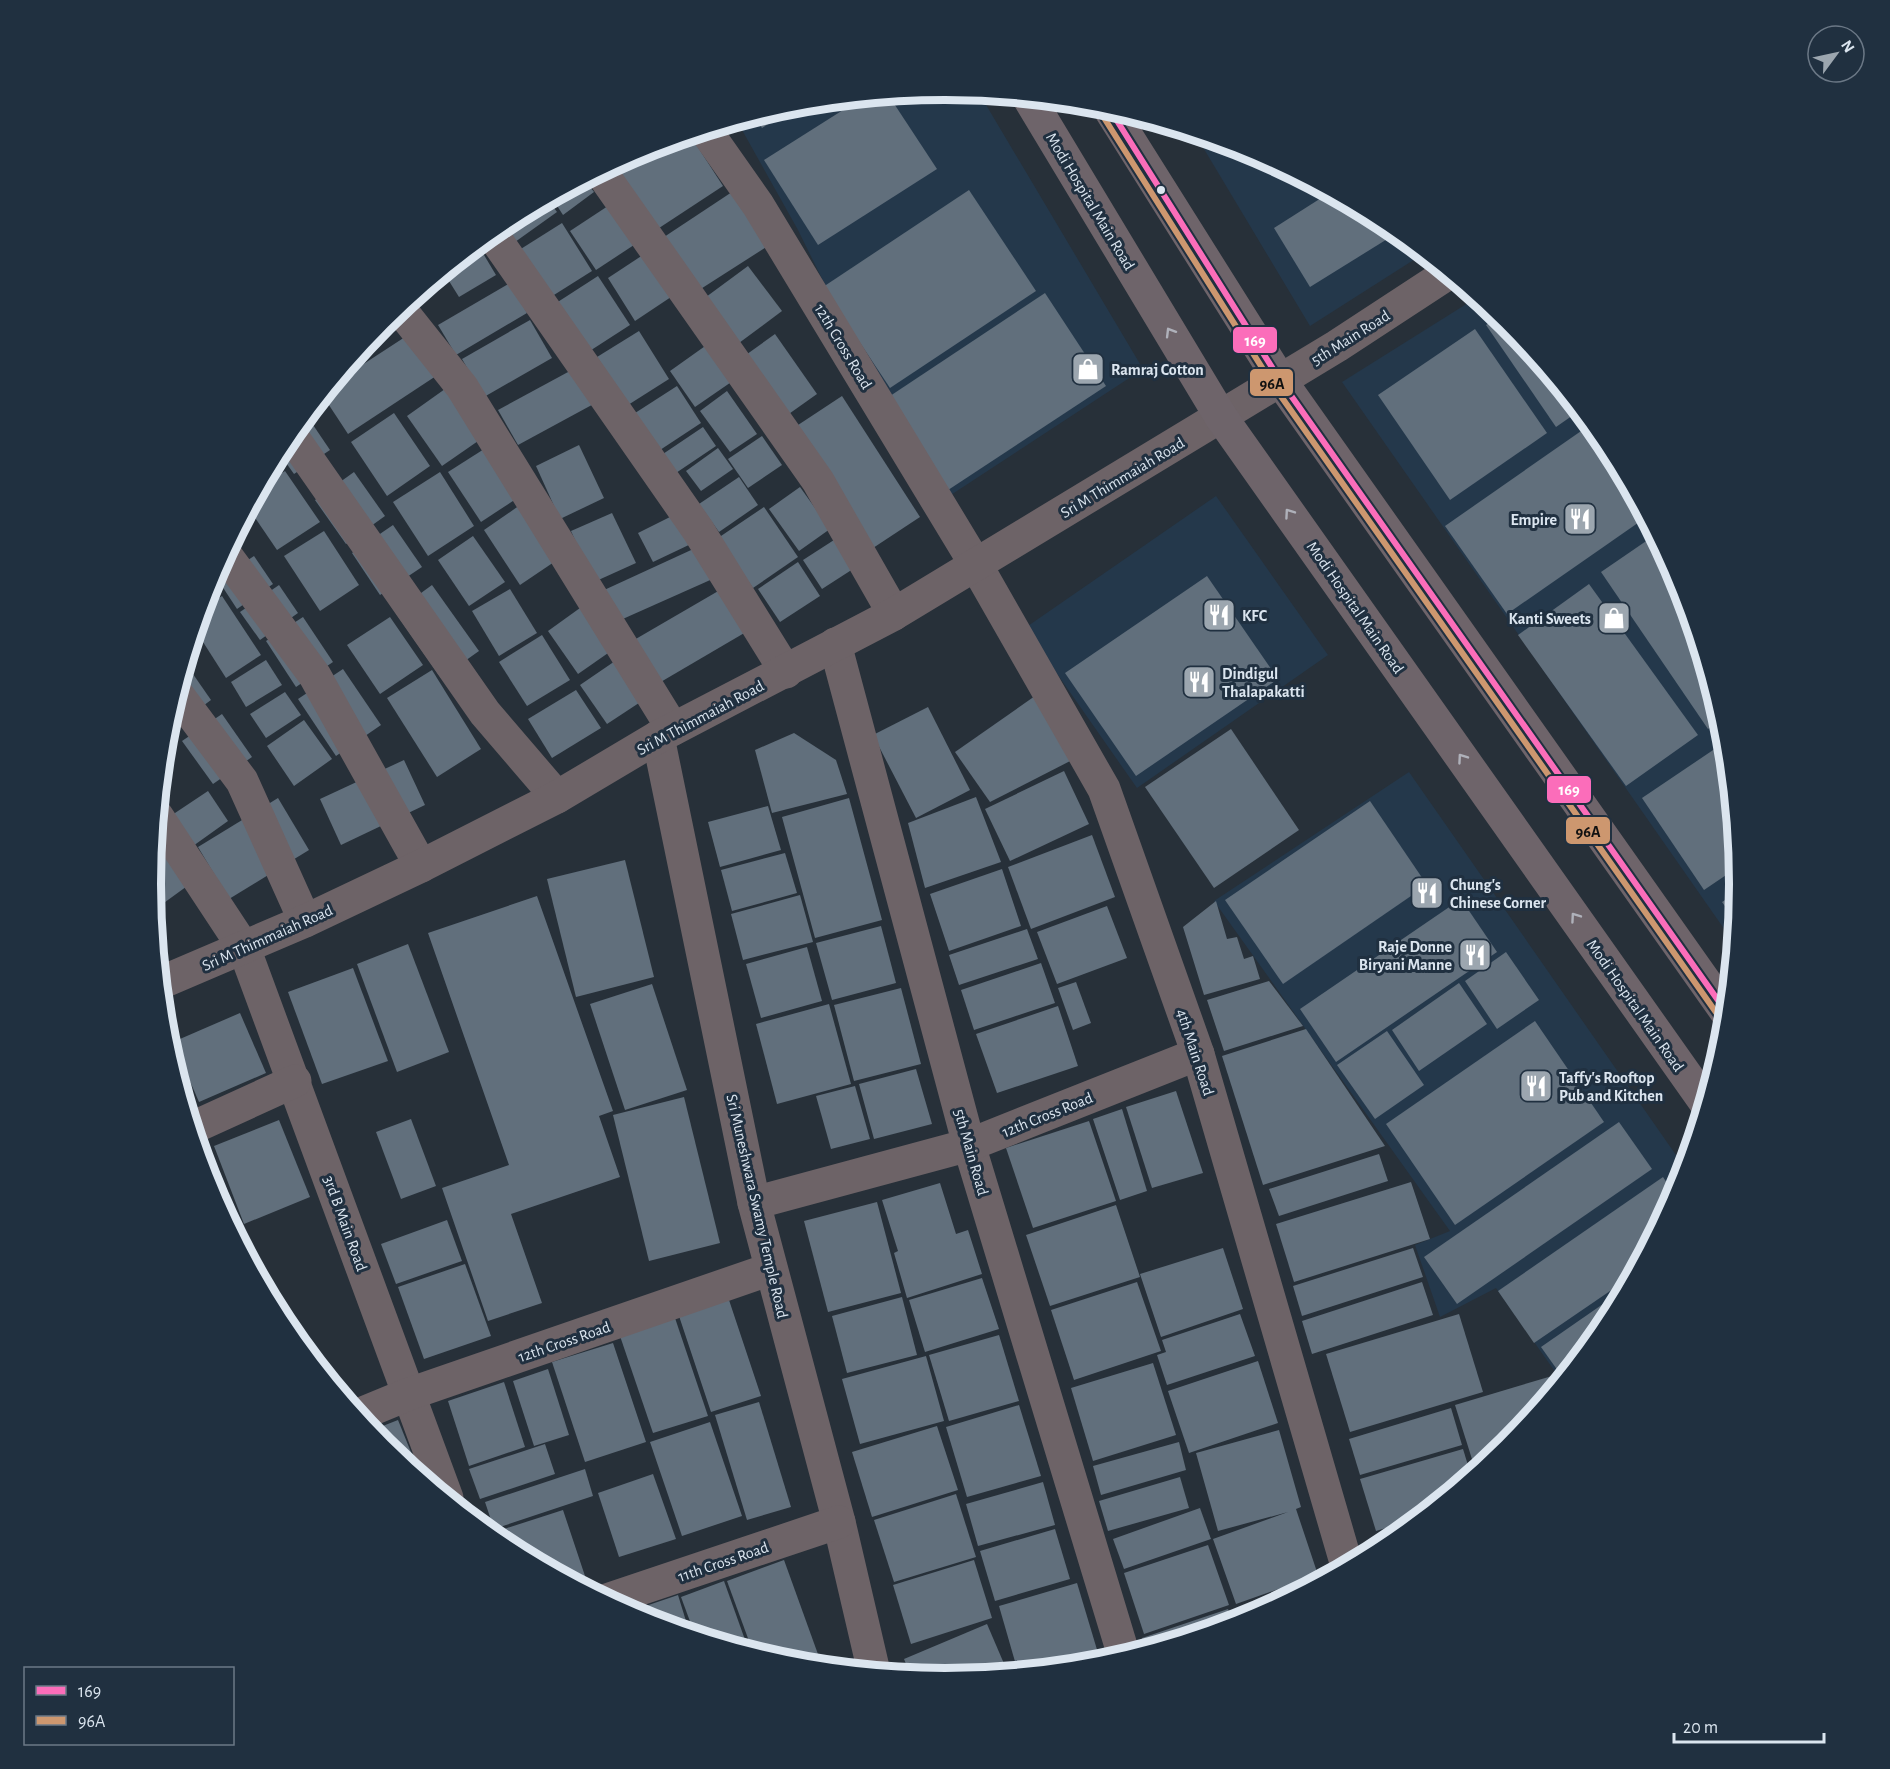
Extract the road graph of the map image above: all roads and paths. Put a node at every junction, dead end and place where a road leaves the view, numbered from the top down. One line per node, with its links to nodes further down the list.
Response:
1 (1034, 106): 9 (main road, Modi Hospital Main Road, one-way to 1)
2 (1117, 120): 8 (main road)
3 (710, 137): 12 (street, 12th Cross Road)
4 (605, 178): 13 (street)
5 (497, 242): 15 (street)
6 (1441, 278): 8 (street, 5th Main Road)
7 (406, 316): 17 (street)
8 (1280, 380): 9 (street, 5th Main Road); 24 (main road)
9 (1221, 417): 12 (street, Sri M Thimmaiah Road); 27 (main road, Modi Hospital Main Road, one-way to 9)
10 (297, 443): 18 (street)
11 (231, 562): 20 (street)
12 (976, 565): 13 (street, Sri M Thimmaiah Road); 25 (street, 4th Main Road)
13 (894, 614): 14 (street, Sri M Thimmaiah Road)
14 (836, 644): 15 (street, Sri M Thimmaiah Road); 29 (street, 5th Main Road)
15 (786, 672): 17 (street, Sri M Thimmaiah Road)
16 (183, 702): 21 (street)
17 (665, 733): 18 (street, Sri M Thimmaiah Road); 30 (street, Sri Muneshwara Swamy Temple Road)
18 (557, 797): 20 (street, Sri M Thimmaiah Road)
19 (164, 826): 22 (street, 3rd B Main Road)
20 (421, 866): 21 (street, Sri M Thimmaiah Road)
21 (305, 921): 22 (street, Sri M Thimmaiah Road)
22 (244, 948): 23 (street, Sri M Thimmaiah Road); 26 (street, 3rd B Main Road)
23 (167, 980)
24 (1720, 1002)
25 (1198, 1054): 29 (street, 12th Cross Road); 36 (street, 4th Main Road)
26 (295, 1081): 28 (street); 32 (street, 3rd B Main Road)
27 (1700, 1095)
28 (199, 1125)
29 (969, 1145): 30 (street, 12th Cross Road); 38 (street, 5th Main Road)
30 (754, 1203): 31 (street, Sri Muneshwara Swamy Temple Road)
31 (771, 1269): 32 (street, 12th Cross Road); 35 (street, Sri Muneshwara Swamy Temple Road)
32 (409, 1394): 33 (street, 12th Cross Road); 34 (street, 3rd B Main Road)
33 (366, 1412)
34 (442, 1486)
35 (839, 1522): 37 (street, 11th Cross Road); 39 (street, Sri Muneshwara Swamy Temple Road)
36 (1345, 1558)
37 (617, 1597)
38 (1122, 1648)
39 (872, 1665)

